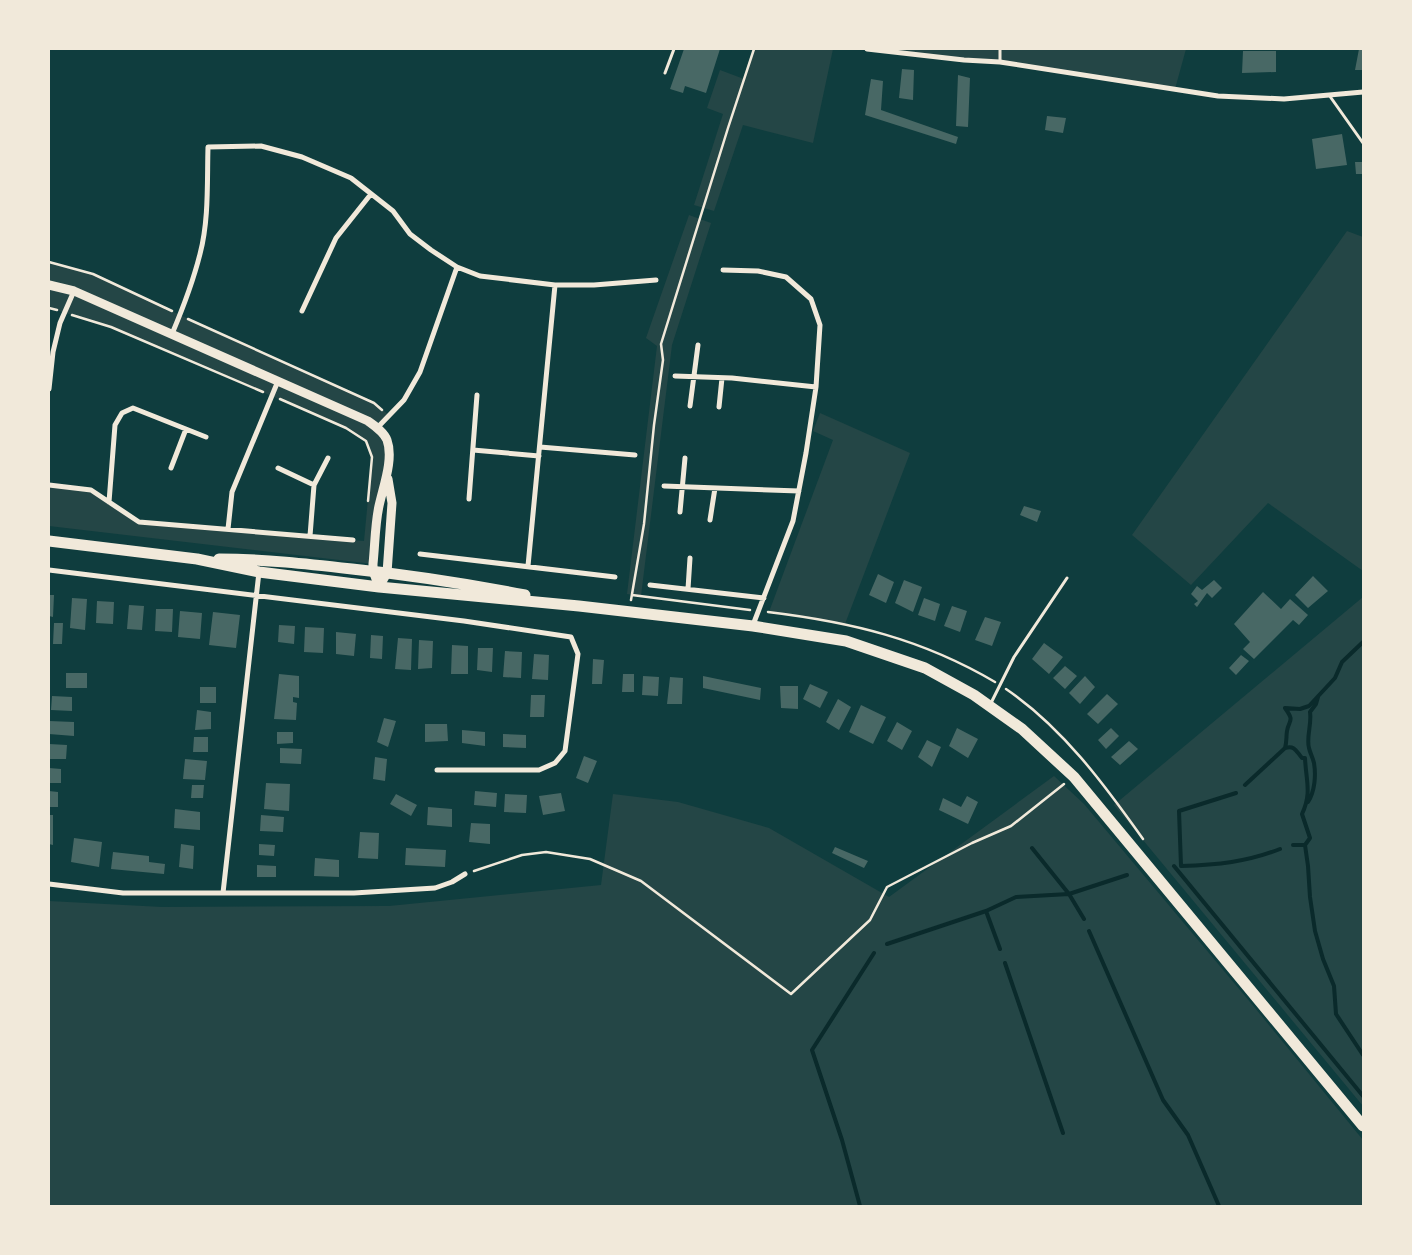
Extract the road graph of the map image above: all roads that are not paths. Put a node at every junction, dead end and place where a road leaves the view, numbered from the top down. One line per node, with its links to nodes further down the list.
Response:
1 (674, 49): 5 (lane)
2 (867, 49): 4 (street)
3 (1000, 49): 4 (lane)
4 (1000, 62): 7 (street)
5 (665, 73)
6 (1363, 92): 7 (street)
7 (1329, 95): 8 (lane)
8 (1363, 143)
9 (371, 194): 10 (street); 16 (street); 17 (street)
10 (457, 267): 14 (street); 28 (street)
11 (722, 270): 23 (street)
12 (656, 280): 14 (street)
13 (49, 285): 15 (street)
14 (555, 286): 31 (street)
15 (74, 291): 17 (street); 24 (street)
16 (302, 311)
17 (172, 334): 22 (street)
18 (698, 345): 20 (street)
19 (675, 376): 20 (street)
20 (694, 377): 21 (street); 26 (street)
21 (722, 378): 23 (street); 27 (street)
22 (278, 381): 28 (street); 50 (street)
23 (816, 388): 45 (street)
24 (49, 389)
25 (477, 395): 32 (street)
26 (690, 406)
27 (719, 407)
28 (377, 428): 39 (street)
29 (186, 429): 30 (street); 37 (street); 47 (street)
30 (206, 437)
31 (540, 447): 33 (street); 34 (street)
32 (473, 450): 34 (street); 46 (street)
33 (635, 455)
34 (539, 456): 58 (street)
35 (328, 458): 41 (street)
36 (685, 458): 43 (street)
37 (171, 468)
38 (278, 468): 41 (street)
39 (387, 476): 60 (street); 62 (street)
40 (49, 485): 47 (street)
41 (314, 485): 51 (street)
42 (664, 486): 43 (street)
43 (682, 487): 44 (street); 48 (street)
44 (715, 488): 45 (street); 49 (street)
45 (798, 491): 69 (street)
46 (470, 499)
47 (109, 502): 50 (street)
48 (680, 512)
49 (710, 520)
50 (228, 529): 51 (street)
51 (310, 536): 52 (street)
52 (353, 540)
53 (49, 541): 56 (main road)
54 (420, 554): 58 (street)
55 (690, 558): 67 (street)
56 (197, 559): 57 (main road); 61 (main road)
57 (260, 559): 60 (main road); 61 (street)
58 (528, 566): 63 (street)
59 (49, 570): 68 (street)
60 (373, 571): 62 (main road); 66 (street)
61 (259, 572): 66 (main road); 68 (street)
62 (387, 572): 66 (street); 70 (main road)
63 (615, 577)
64 (1067, 578): 72 (lane)
65 (650, 585): 67 (street)
66 (379, 587): 70 (main road)
67 (688, 589): 69 (street)
68 (257, 596): 73 (street); 76 (street)
69 (764, 598): 71 (street)
70 (579, 606): 71 (main road)
71 (753, 626): 72 (main road)
72 (990, 706): 77 (main road)
73 (437, 770)
74 (465, 874): 76 (street)
75 (49, 884): 76 (street)
76 (223, 893)
77 (1363, 1126)

